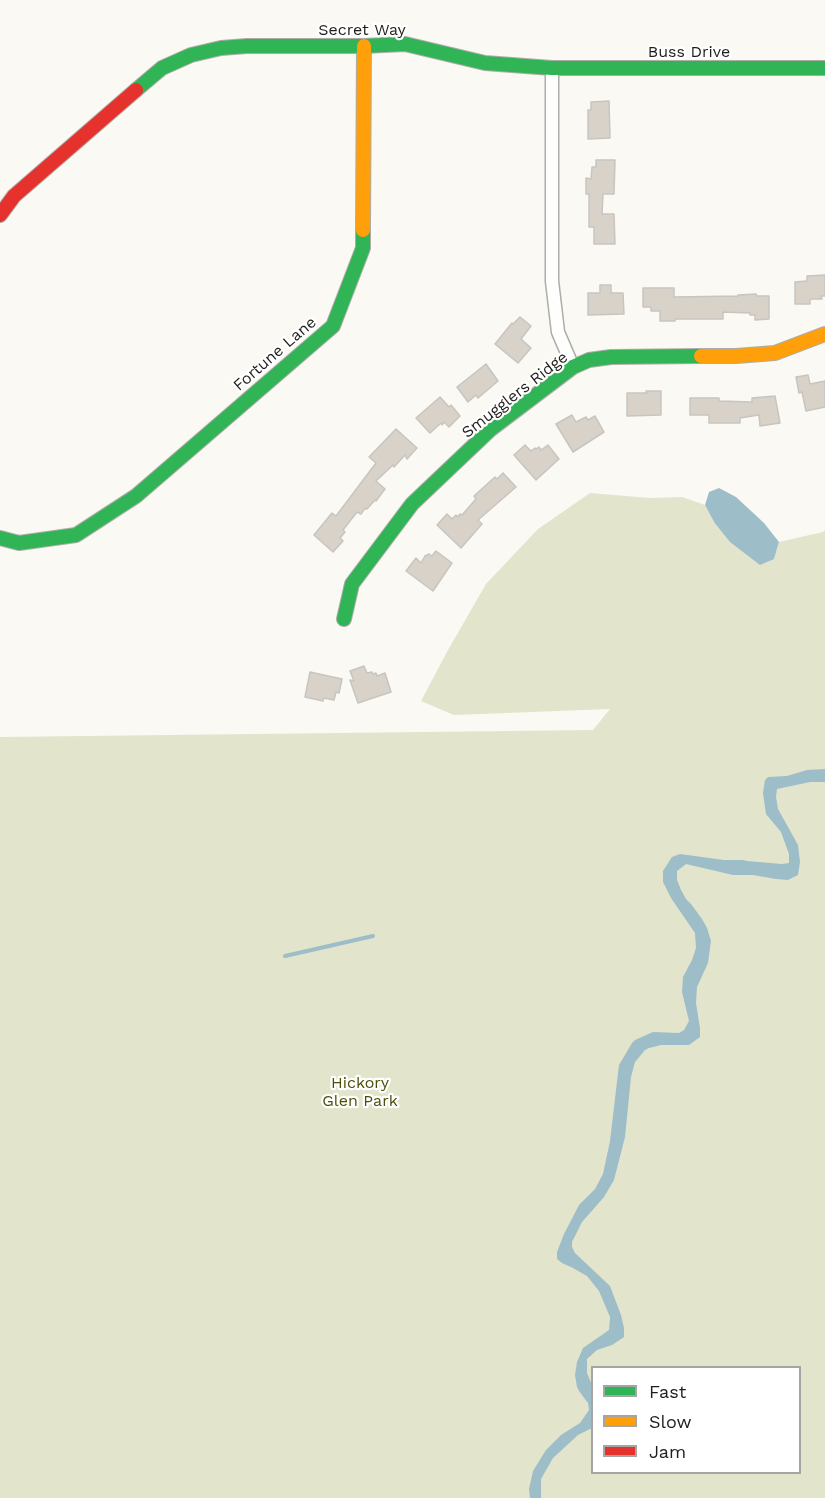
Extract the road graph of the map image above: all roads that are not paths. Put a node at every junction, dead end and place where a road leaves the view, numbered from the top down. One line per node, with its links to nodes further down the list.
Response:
1 (364, 46): 2 (street, Secret Way); 4 (street, Secret Way); 7 (street, Fortune Lane)
2 (552, 68): 3 (street, Buss Drive); 6 (street)
3 (825, 68)
4 (0, 215)
5 (825, 334): 6 (street, Smugglers Ridge)
6 (573, 367): 8 (street, Smugglers Ridge)
7 (0, 538)
8 (344, 619)

